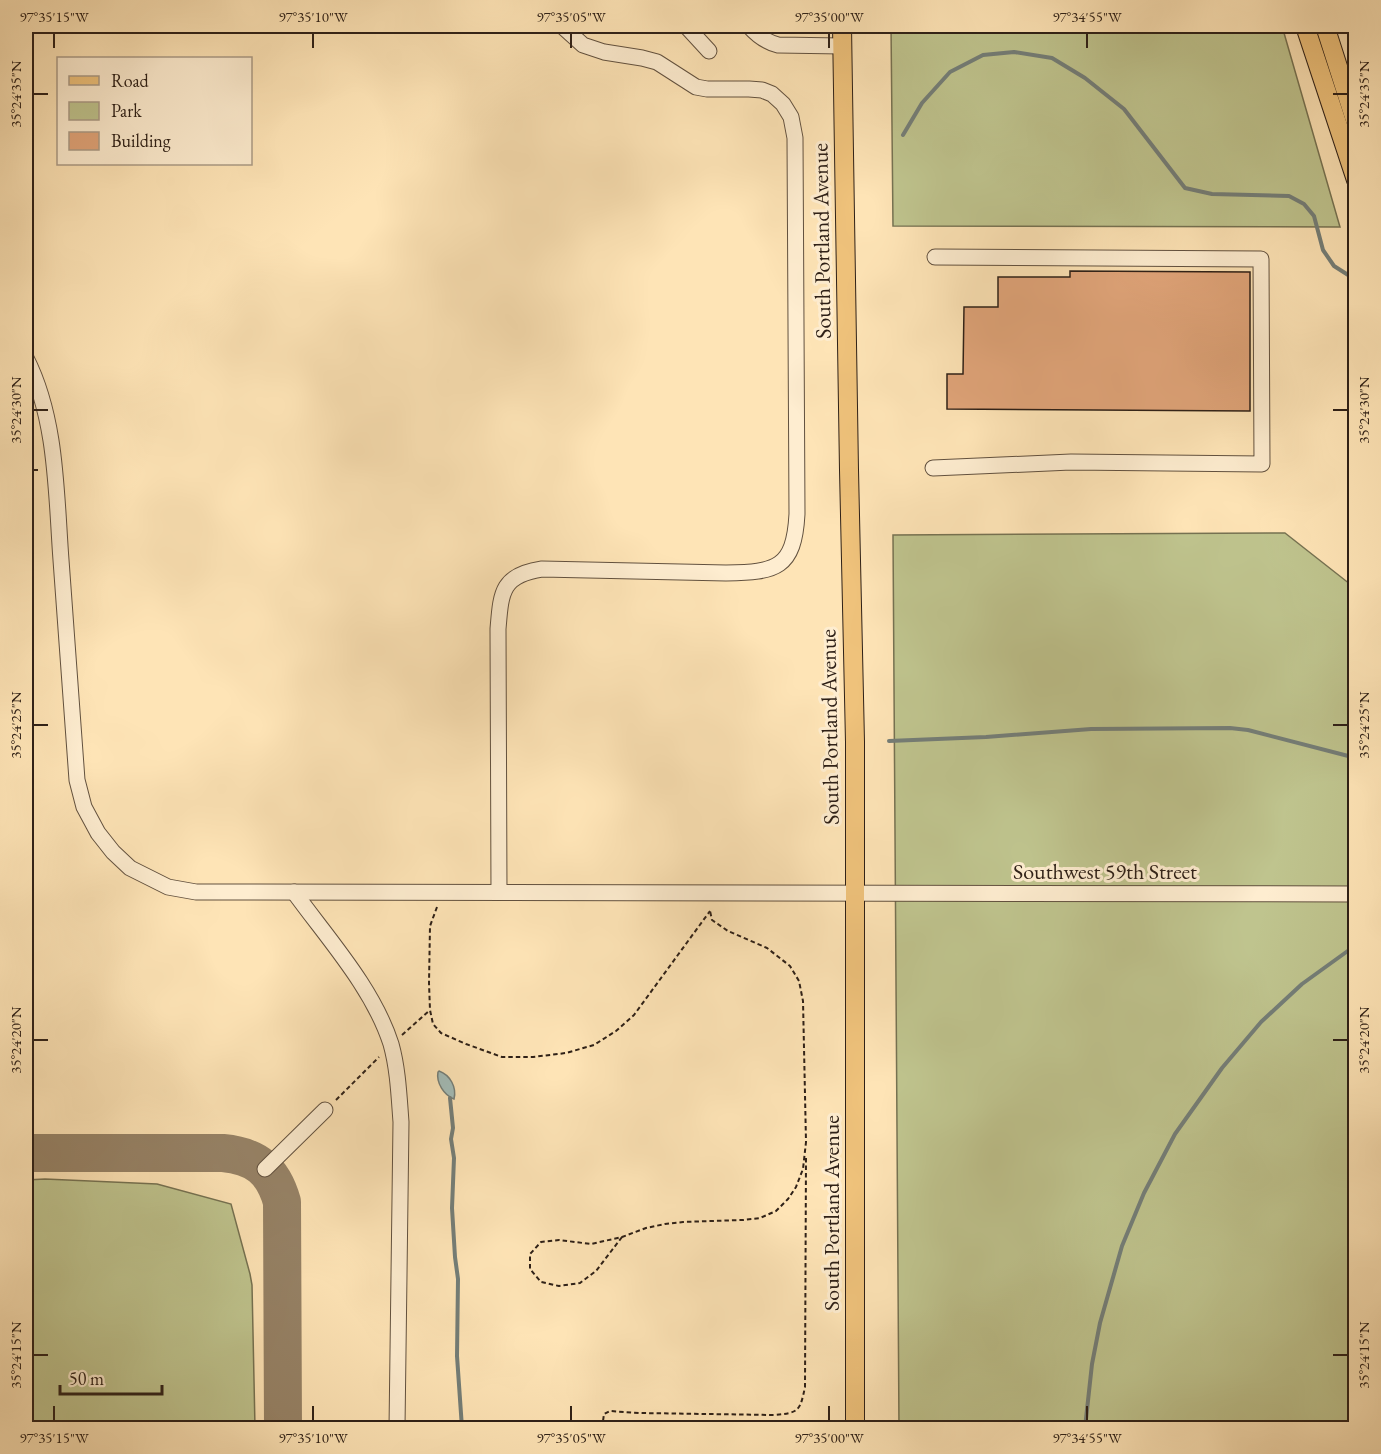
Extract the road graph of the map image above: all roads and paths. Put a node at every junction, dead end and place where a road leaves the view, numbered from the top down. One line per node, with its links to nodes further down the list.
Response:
1 (562, 26): 16 (street)
2 (686, 26): 8 (street)
3 (749, 26): 7 (street)
4 (842, 26): 7 (main road, South Portland Avenue)
5 (1305, 26): 10 (main road)
6 (1325, 26): 9 (main road)
7 (842, 46): 17 (main road, South Portland Avenue)
8 (710, 51)
9 (1356, 123)
10 (1356, 180)
11 (935, 257): 13 (street)
12 (26, 358): 14 (street, Southwest 59th Street)
13 (933, 468)
14 (294, 892): 15 (street, Southwest 59th Street); 20 (street)
15 (450, 892): 16 (street, Southwest 59th Street); 19 (path)
16 (499, 892): 17 (street, Southwest 59th Street)
17 (855, 892): 18 (street, Southwest 59th Street); 27 (main road, South Portland Avenue)
18 (1356, 894)
19 (430, 1010): 20 (path); 22 (path)
20 (391, 1045): 21 (path); 25 (street)
21 (325, 1110): 23 (street)
22 (806, 1142): 24 (path); 26 (path)
23 (265, 1169)
24 (622, 1237): 24 (path)
25 (397, 1428)
26 (602, 1428)
27 (855, 1428)

